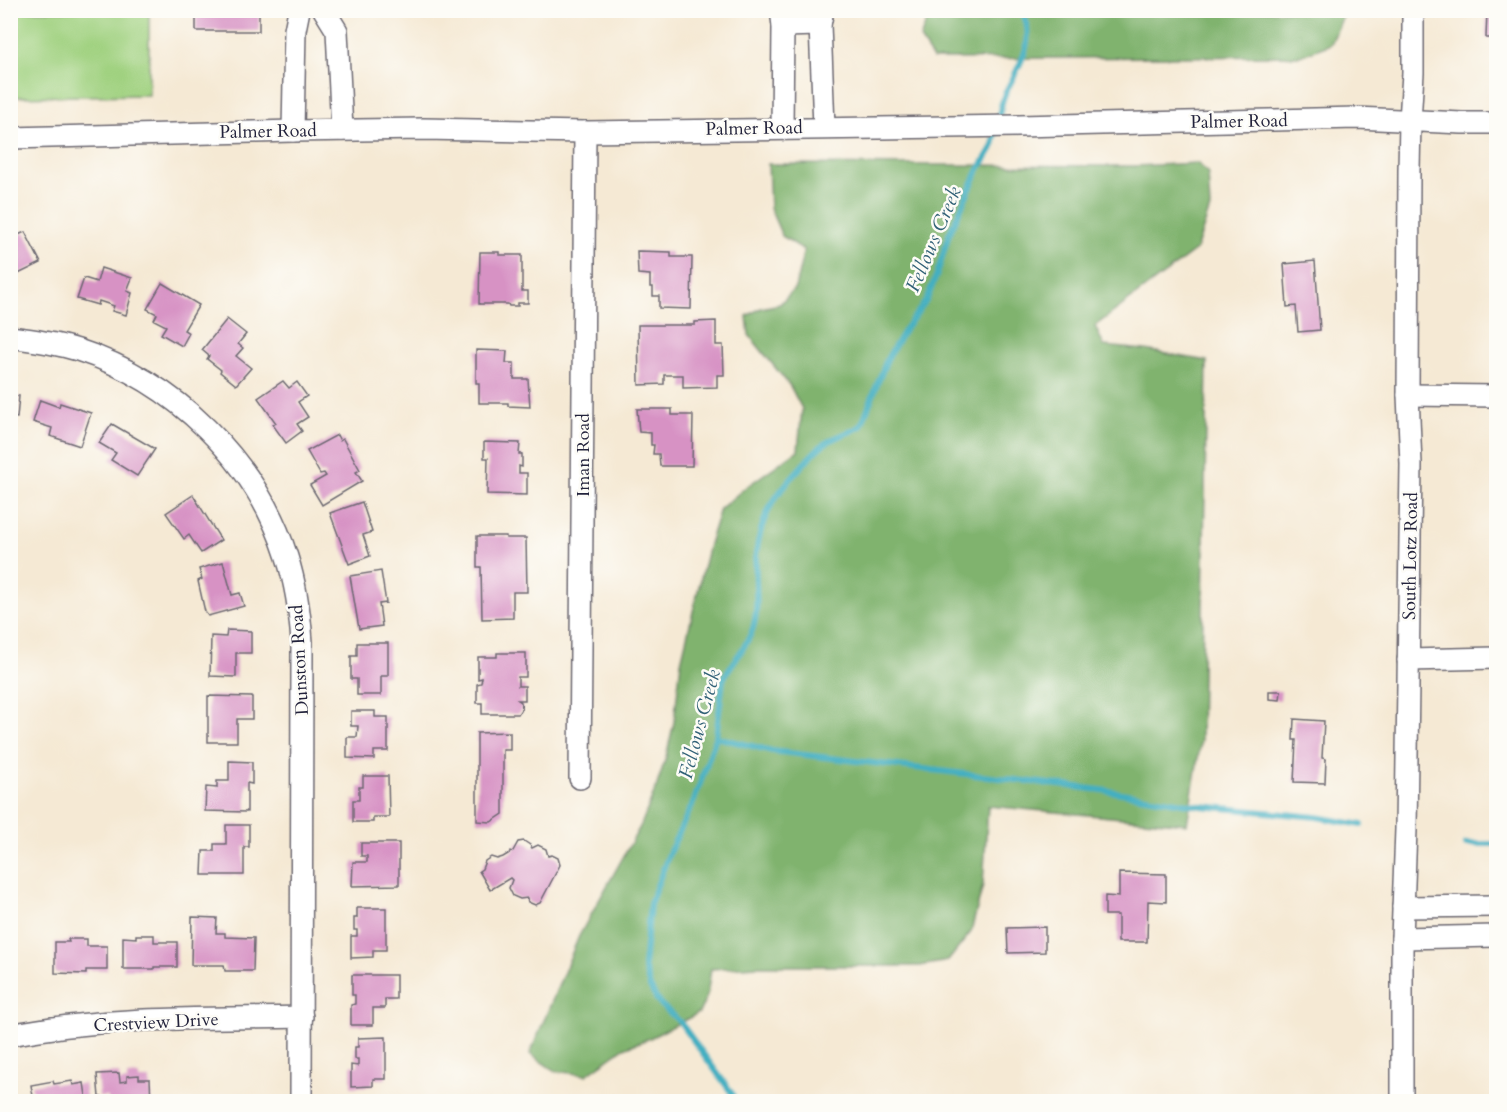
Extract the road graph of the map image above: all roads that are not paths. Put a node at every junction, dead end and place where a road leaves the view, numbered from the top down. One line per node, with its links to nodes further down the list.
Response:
1 (299, 10): 10 (street)
2 (324, 10): 11 (street)
3 (1413, 10): 6 (street, South Lotz Road)
4 (782, 18): 5 (street); 9 (street)
5 (822, 18): 8 (street)
6 (1410, 121): 7 (street, Palmer Road); 8 (street, Palmer Road); 15 (street, South Lotz Road)
7 (1497, 123)
8 (824, 127): 9 (street, Palmer Road)
9 (782, 128): 12 (street, Palmer Road)
10 (292, 130): 11 (street, Palmer Road); 13 (street, Palmer Road)
11 (342, 130): 12 (street, Palmer Road)
12 (585, 132): 19 (street, Iman Road)
13 (10, 138)
14 (10, 337): 24 (street, Dunston Road)
15 (1408, 395): 16 (street); 18 (street, South Lotz Road)
16 (1497, 396)
17 (1497, 658): 18 (street)
18 (1408, 660): 20 (street, South Lotz Road)
19 (580, 778)
20 (1403, 906): 21 (street); 23 (street, South Lotz Road)
21 (1497, 906)
22 (1497, 936): 23 (street)
23 (1402, 938): 27 (street, South Lotz Road)
24 (302, 1017): 25 (street, Crestview Drive); 26 (street, Dunston Road)
25 (10, 1035)
26 (301, 1101)
27 (1402, 1101)

